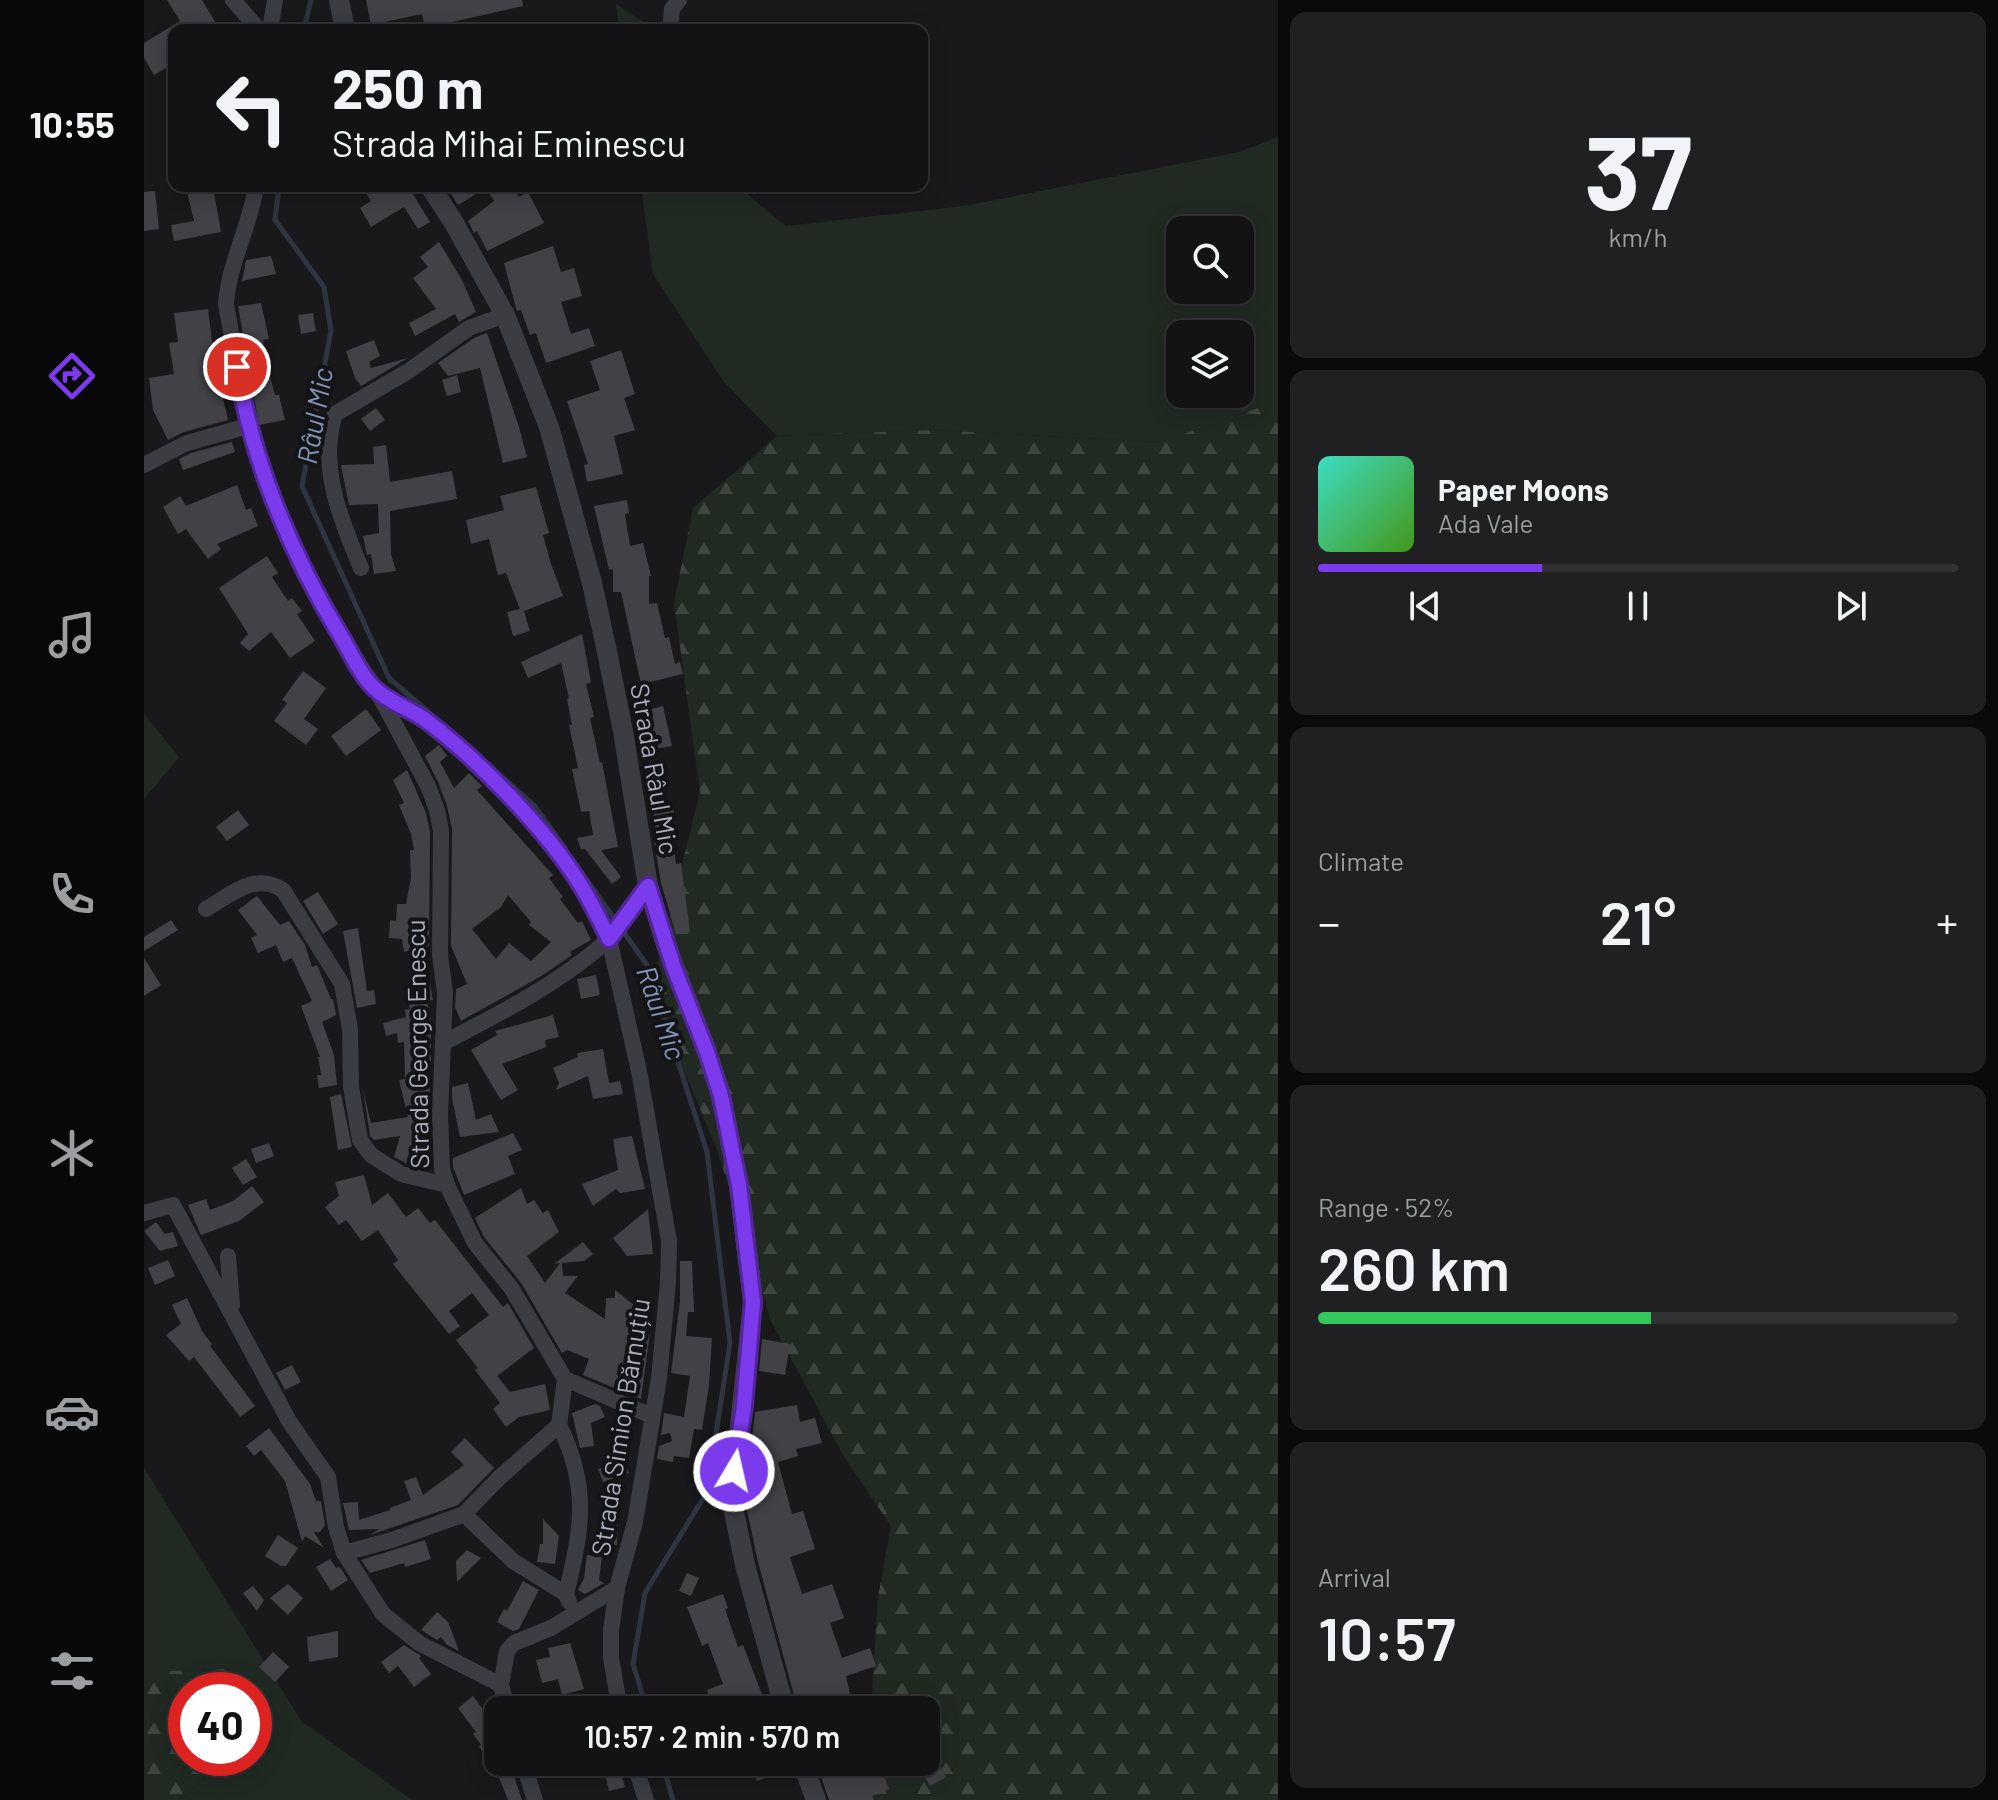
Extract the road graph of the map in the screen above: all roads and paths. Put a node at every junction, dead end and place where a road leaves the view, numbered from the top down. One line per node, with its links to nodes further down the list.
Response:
1 (233, 0): 5 (street)
2 (275, 0): 6 (street)
3 (339, 0): 7 (street)
4 (679, 0): 8 (street)
5 (254, 24)
6 (271, 24)
7 (344, 24)
8 (671, 24)
9 (255, 192): 12 (street, Strada Simion Bărnuțiu)
10 (434, 192): 11 (street, Strada Râul Mic)
11 (505, 315): 14 (street); 16 (street, Strada Râul Mic)
12 (248, 426): 13 (street); 15 (street, Strada Simion Bărnuțiu)
13 (144, 465)
14 (361, 568)
15 (376, 690): 18 (street, Strada Simion Bărnuțiu); 19 (street, Strada George Enescu)
16 (648, 886): 18 (street); 35 (street, Strada Râul Mic)
17 (206, 909): 20 (street)
18 (612, 935): 19 (street); 25 (street, Strada Simion Bărnuțiu)
19 (443, 1043): 20 (street, Strada George Enescu)
20 (447, 1185): 24 (street, Strada George Enescu)
21 (144, 1213): 23 (street)
22 (228, 1256): 23 (street)
23 (233, 1315): 28 (street)
24 (565, 1379): 25 (street); 26 (street)
25 (652, 1416): 29 (street, Strada Simion Bărnuțiu)
26 (559, 1425): 27 (street); 30 (street)
27 (464, 1514): 28 (street); 30 (street)
28 (344, 1553): 32 (street)
29 (617, 1588): 31 (street); 34 (street, Strada Simion Bărnuțiu)
30 (566, 1594): 31 (street)
31 (575, 1614): 32 (street)
32 (501, 1685): 33 (street)
33 (504, 1696)
34 (618, 1696)
35 (781, 1696)
36 (527, 1776): 39 (street)
37 (638, 1776): 40 (street)
38 (807, 1776): 41 (street)
39 (535, 1800)
40 (646, 1800)
41 (816, 1800)

